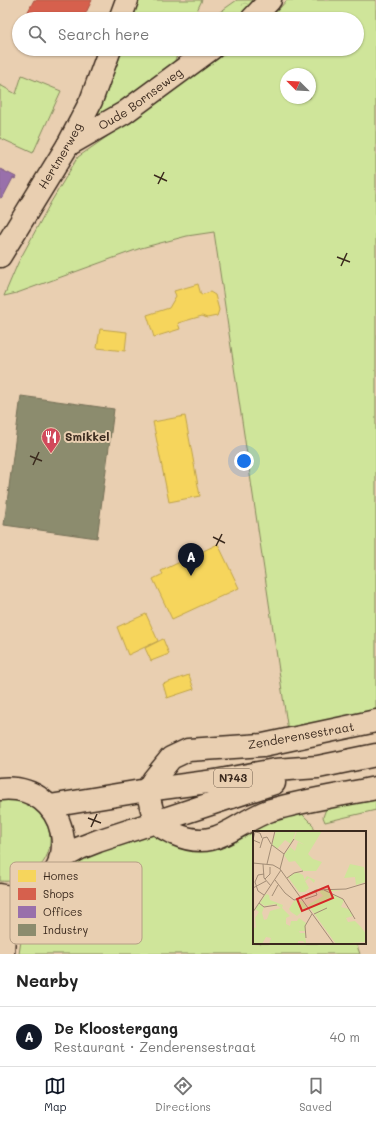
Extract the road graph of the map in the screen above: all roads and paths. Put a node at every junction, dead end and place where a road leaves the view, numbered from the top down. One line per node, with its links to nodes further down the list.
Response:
1 (127, 0): 3 (street)
2 (270, 0): 4 (street)
3 (123, 12)
4 (259, 12)
5 (107, 56): 7 (street, Hertmerweg)
6 (202, 56): 7 (street, Oude Bornseweg)
7 (68, 145): 8 (street, Hertmerweg)
8 (1, 252)
9 (376, 721): 14 (street, Zenderensestraat)
10 (376, 755): 11 (street, N743)
11 (318, 767): 14 (street, N743); 16 (street, N743)
12 (376, 788): 16 (street)
13 (0, 789): 15 (street)
14 (147, 790): 15 (street, N743); 16 (street)
15 (50, 806): 17 (street)
16 (156, 822): 17 (street, N743)
17 (60, 859): 18 (street)
18 (59, 862)
19 (3, 896): 20 (street)
20 (3, 954)

